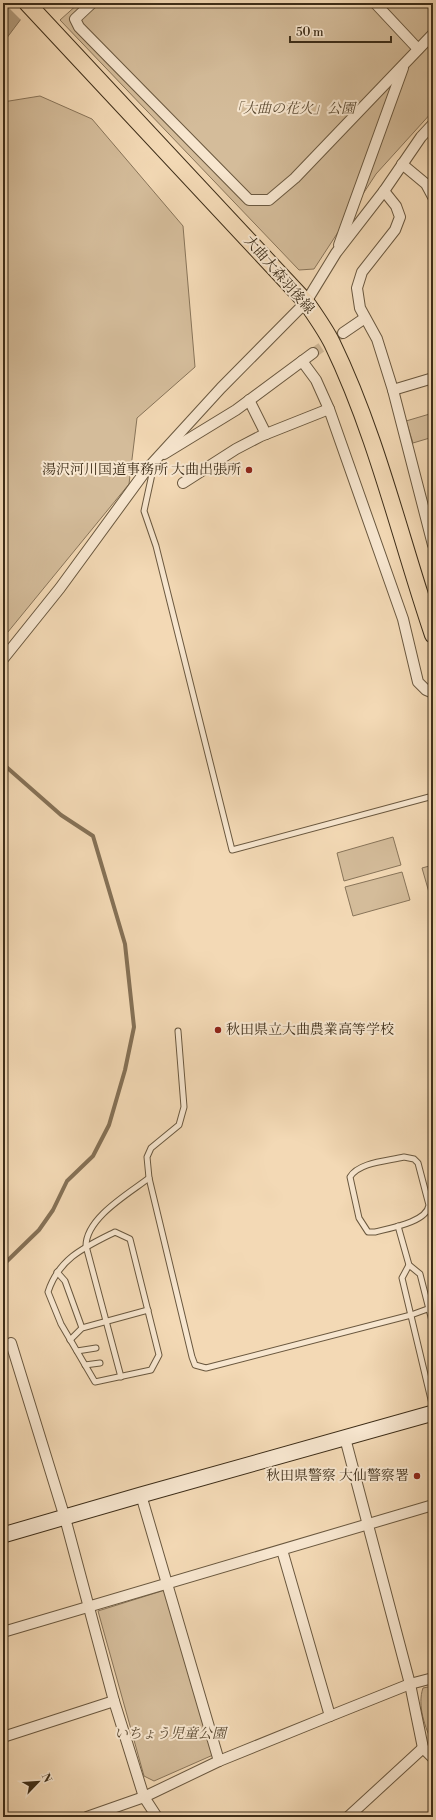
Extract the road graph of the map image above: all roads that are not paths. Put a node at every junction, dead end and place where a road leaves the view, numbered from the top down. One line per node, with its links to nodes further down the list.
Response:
1 (27, 3): 12 (main road, 大曲大森羽後線)
2 (92, 3): 6 (street)
3 (375, 3): 5 (street)
4 (433, 34): 5 (street)
5 (418, 49): 6 (street)
6 (405, 62): 11 (street)
7 (433, 124): 8 (street)
8 (402, 164): 9 (street); 10 (street)
9 (384, 190): 11 (street); 13 (street)
10 (433, 197)
11 (336, 253): 12 (street)
12 (306, 302): 22 (street); 25 (main road, 大曲大森羽後線)
13 (365, 318): 14 (street); 18 (street)
14 (343, 332)
15 (313, 353): 16 (street)
16 (302, 361): 19 (street); 20 (street)
17 (433, 378): 18 (street)
18 (393, 390): 24 (street)
19 (249, 400): 21 (street); 22 (street)
20 (329, 409): 21 (street); 28 (street)
21 (266, 434): 23 (street)
22 (155, 460): 27 (street); 29 (lane)
23 (183, 483)
24 (433, 545)
25 (429, 612): 26 (main road, 大曲大森羽後線)
26 (433, 635)
27 (3, 659)
28 (433, 693)
29 (433, 796)
30 (178, 1031): 31 (lane)
31 (149, 1178): 33 (lane); 38 (lane)
32 (398, 1226): 32 (lane); 34 (lane)
33 (86, 1246): 35 (lane); 37 (lane); 39 (lane)
34 (410, 1265): 36 (lane); 38 (lane)
35 (57, 1272): 41 (lane); 42 (lane)
36 (431, 1308): 38 (lane); 40 (lane)
37 (148, 1310): 39 (lane); 48 (lane)
38 (411, 1315): 49 (lane)
39 (106, 1321): 41 (lane); 48 (lane)
40 (433, 1325)
41 (82, 1328): 42 (lane)
42 (70, 1340): 45 (lane)
43 (11, 1343): 54 (street)
44 (96, 1348): 45 (lane)
45 (77, 1351): 47 (lane)
46 (100, 1363): 47 (lane)
47 (85, 1366): 48 (lane)
48 (121, 1377)
49 (433, 1408)
50 (433, 1413): 51 (street)
51 (345, 1438): 52 (street); 55 (street)
52 (141, 1495): 54 (street); 58 (street)
53 (433, 1505): 55 (street)
54 (65, 1518): 56 (street); 59 (street)
55 (368, 1525): 57 (street); 62 (street)
56 (3, 1535)
57 (282, 1550): 58 (street); 64 (street)
58 (168, 1584): 59 (street); 68 (street)
59 (89, 1607): 60 (street); 63 (street)
60 (3, 1632)
61 (433, 1678): 62 (street)
62 (410, 1684): 64 (street); 66 (street)
63 (114, 1701): 65 (street); 69 (street)
64 (330, 1716): 68 (street)
65 (3, 1737)
66 (423, 1748): 67 (street); 72 (street)
67 (433, 1758)
68 (219, 1761): 69 (street)
69 (144, 1797): 70 (street); 71 (street)
70 (87, 1817)
71 (158, 1817)
72 (348, 1817)

